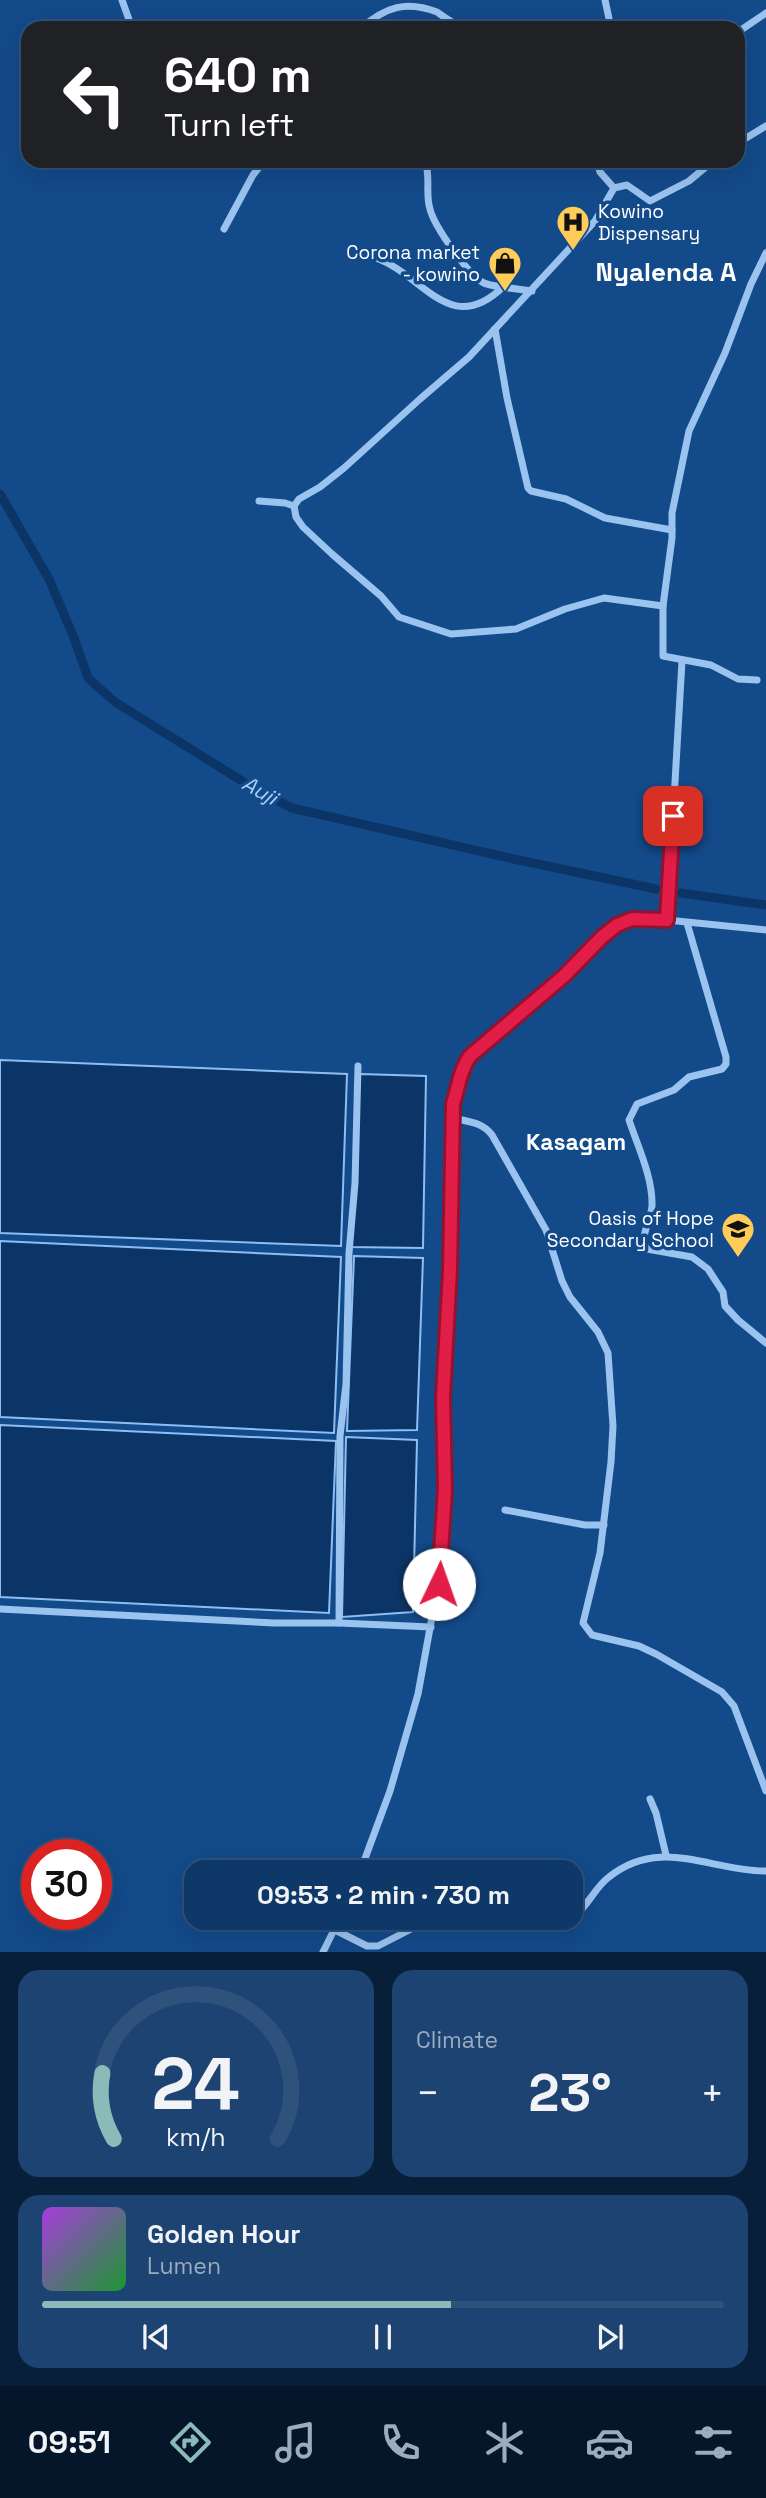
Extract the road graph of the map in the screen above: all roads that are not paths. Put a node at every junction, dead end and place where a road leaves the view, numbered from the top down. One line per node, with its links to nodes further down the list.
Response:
1 (122, 0): 4 (street)
2 (605, 0): 7 (street)
3 (766, 13): 8 (street)
4 (130, 21)
5 (370, 21): 6 (street)
6 (450, 21)
7 (610, 21)
8 (745, 27)
9 (766, 126): 10 (street)
10 (745, 139)
11 (260, 168): 16 (street)
12 (427, 168): 19 (street)
13 (599, 168): 15 (street)
14 (705, 168): 15 (street)
15 (614, 188): 20 (street)
16 (224, 229)
17 (766, 253): 24 (street)
18 (376, 258): 19 (street)
19 (503, 286): 20 (street)
20 (532, 291): 21 (street)
21 (495, 329): 23 (street); 24 (street)
22 (259, 501): 23 (street)
23 (294, 506): 25 (street)
24 (672, 530): 25 (street)
25 (663, 606): 26 (street)
26 (682, 661): 27 (street); 28 (street)
27 (757, 680)
28 (667, 920): 29 (street); 32 (street)
29 (687, 923): 30 (street); 33 (street)
30 (766, 930)
31 (358, 1066): 37 (street)
32 (453, 1118): 35 (street); 38 (street)
33 (766, 1343)
34 (505, 1510): 35 (street)
35 (604, 1525): 39 (street)
36 (0, 1609): 37 (street)
37 (339, 1623): 38 (street)
38 (432, 1626): 42 (street)
39 (766, 1791)
40 (650, 1799): 41 (street)
41 (666, 1855): 43 (street); 44 (street)
42 (364, 1860)
43 (766, 1871)
44 (583, 1906)
45 (335, 1930): 46 (street); 47 (street)
46 (409, 1930)
47 (323, 1952)

